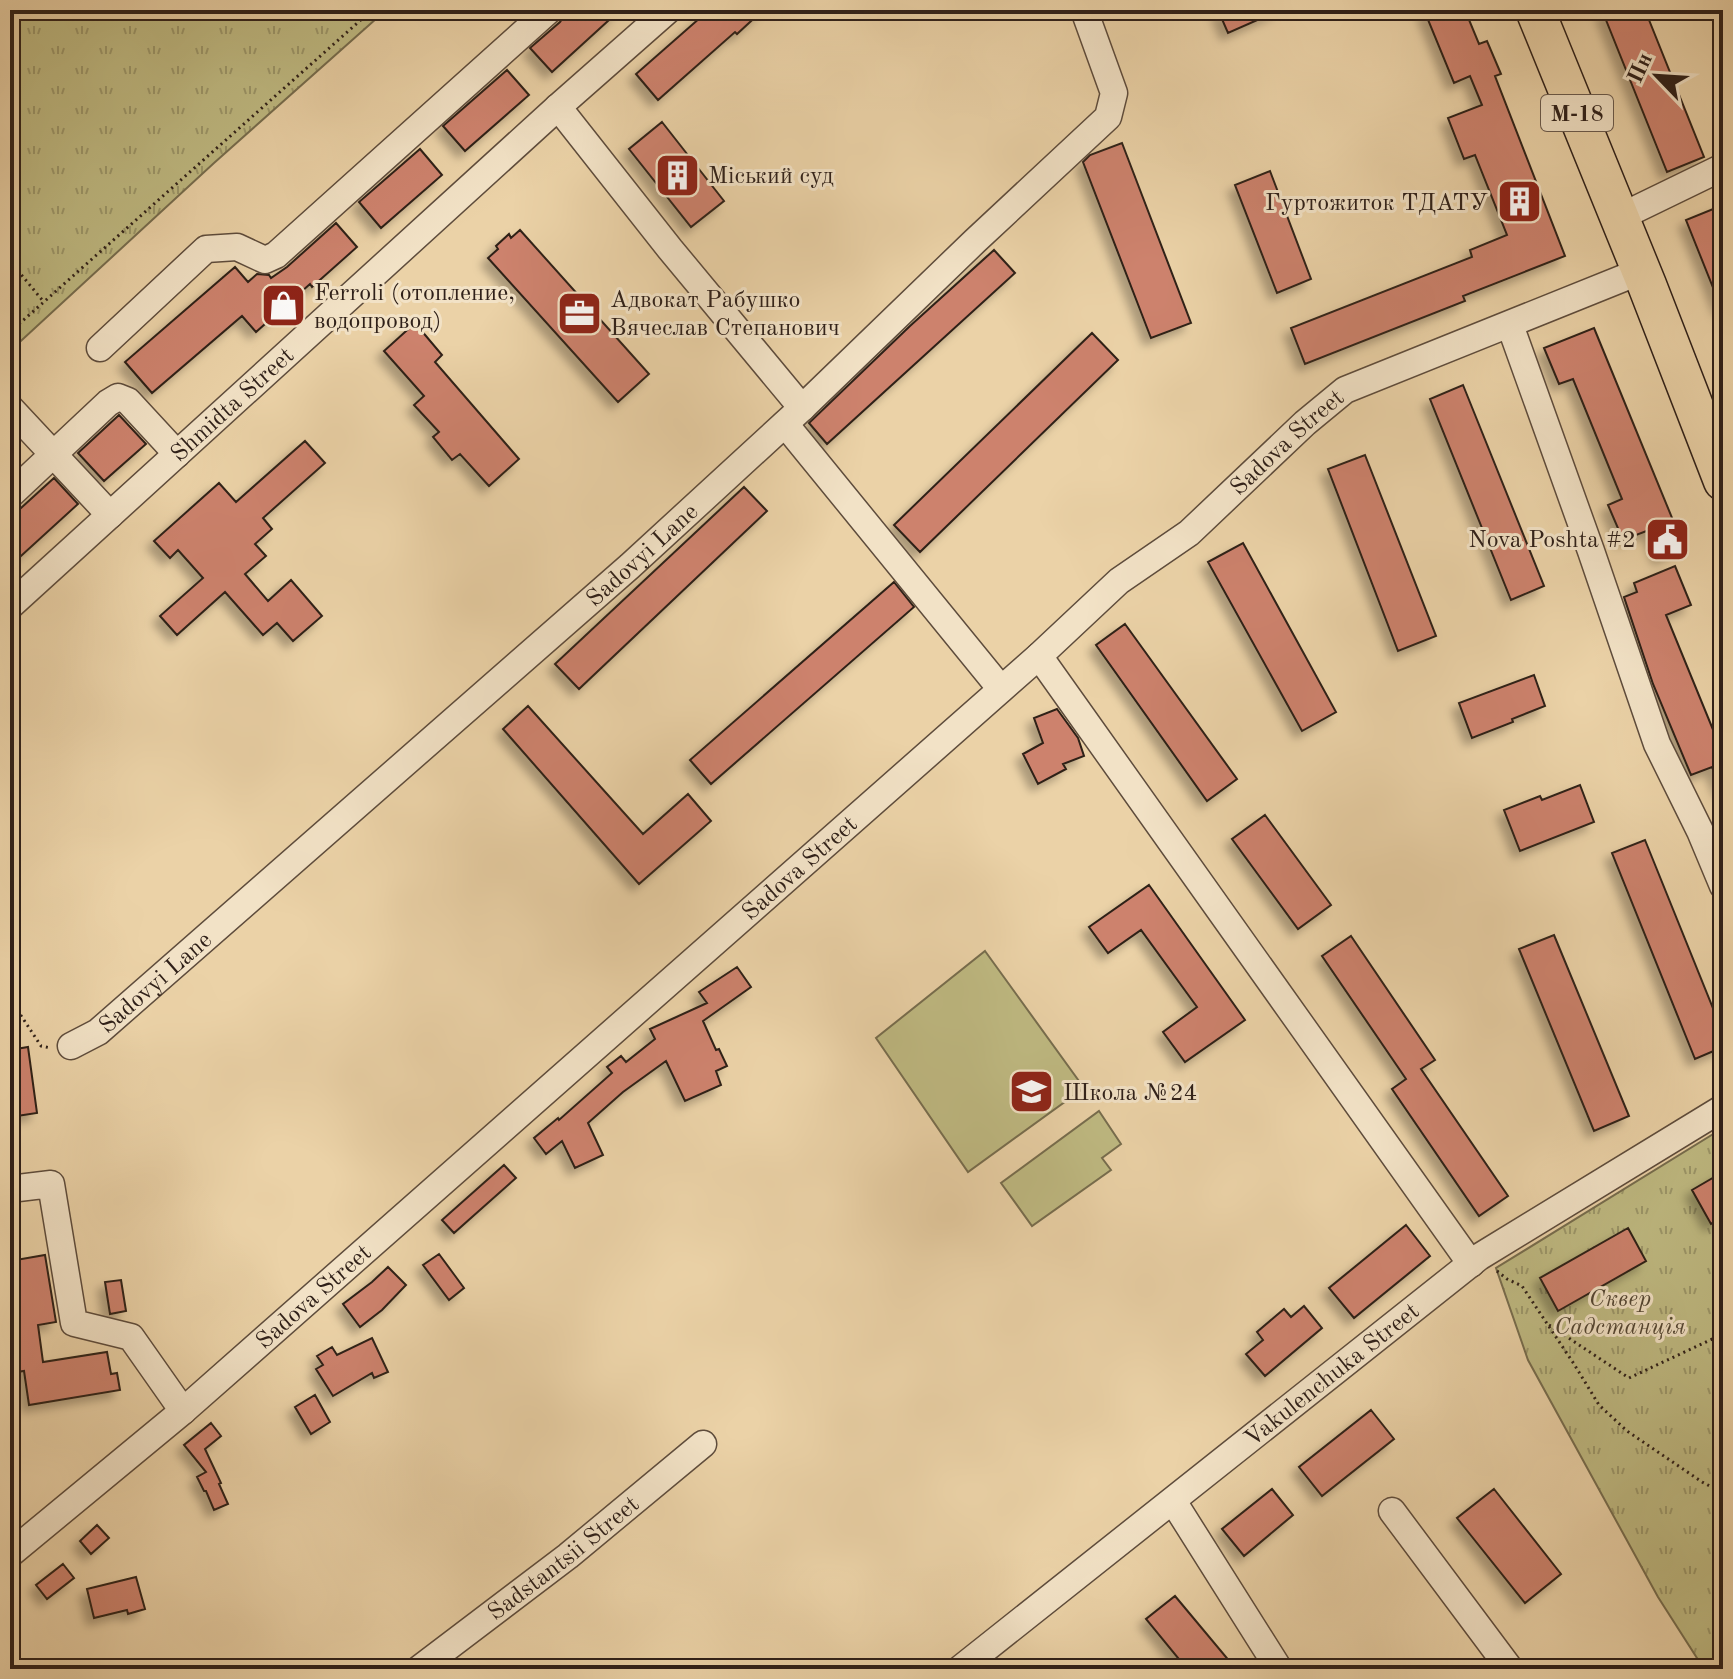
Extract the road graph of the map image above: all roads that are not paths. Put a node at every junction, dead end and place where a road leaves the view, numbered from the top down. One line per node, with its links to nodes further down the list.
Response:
1 (549, 10): 10 (street)
2 (668, 10): 5 (street, Shmidta Street)
3 (1084, 10): 12 (street, Sadovyi Lane)
4 (1535, 10): 7 (highway, М-18)
5 (558, 107): 12 (street); 13 (street, Shmidta Street)
6 (1723, 167): 7 (street)
7 (1620, 217): 8 (highway, М-18)
8 (1641, 271): 9 (street, Sadova Street); 15 (highway, М-18)
9 (1510, 325): 19 (street, Sadova Street); 21 (street)
10 (100, 348)
11 (10, 408): 14 (street)
12 (794, 416): 20 (street); 22 (street, Sadovyi Lane)
13 (177, 454): 14 (street); 17 (street, Shmidta Street)
14 (53, 455): 16 (street); 17 (street)
15 (1723, 481)
16 (10, 495)
17 (110, 515): 18 (street, Shmidta Street)
18 (10, 606)
19 (1039, 656): 20 (street, Sadova Street); 25 (street)
20 (1001, 689): 26 (street, Sadova Street)
21 (1723, 886)
22 (71, 1046)
23 (1723, 1108): 25 (street, Vakulenchuka Street)
24 (10, 1189): 26 (street)
25 (1475, 1260): 28 (street, Vakulenchuka Street)
26 (183, 1411): 30 (street, Sadova Street)
27 (703, 1444): 31 (street, Sadstantsii Street)
28 (1173, 1501): 32 (street, Vakulenchuka Street); 33 (street)
29 (1392, 1511): 34 (street)
30 (10, 1554)
31 (419, 1669)
32 (960, 1669)
33 (1279, 1669)
34 (1510, 1669)

